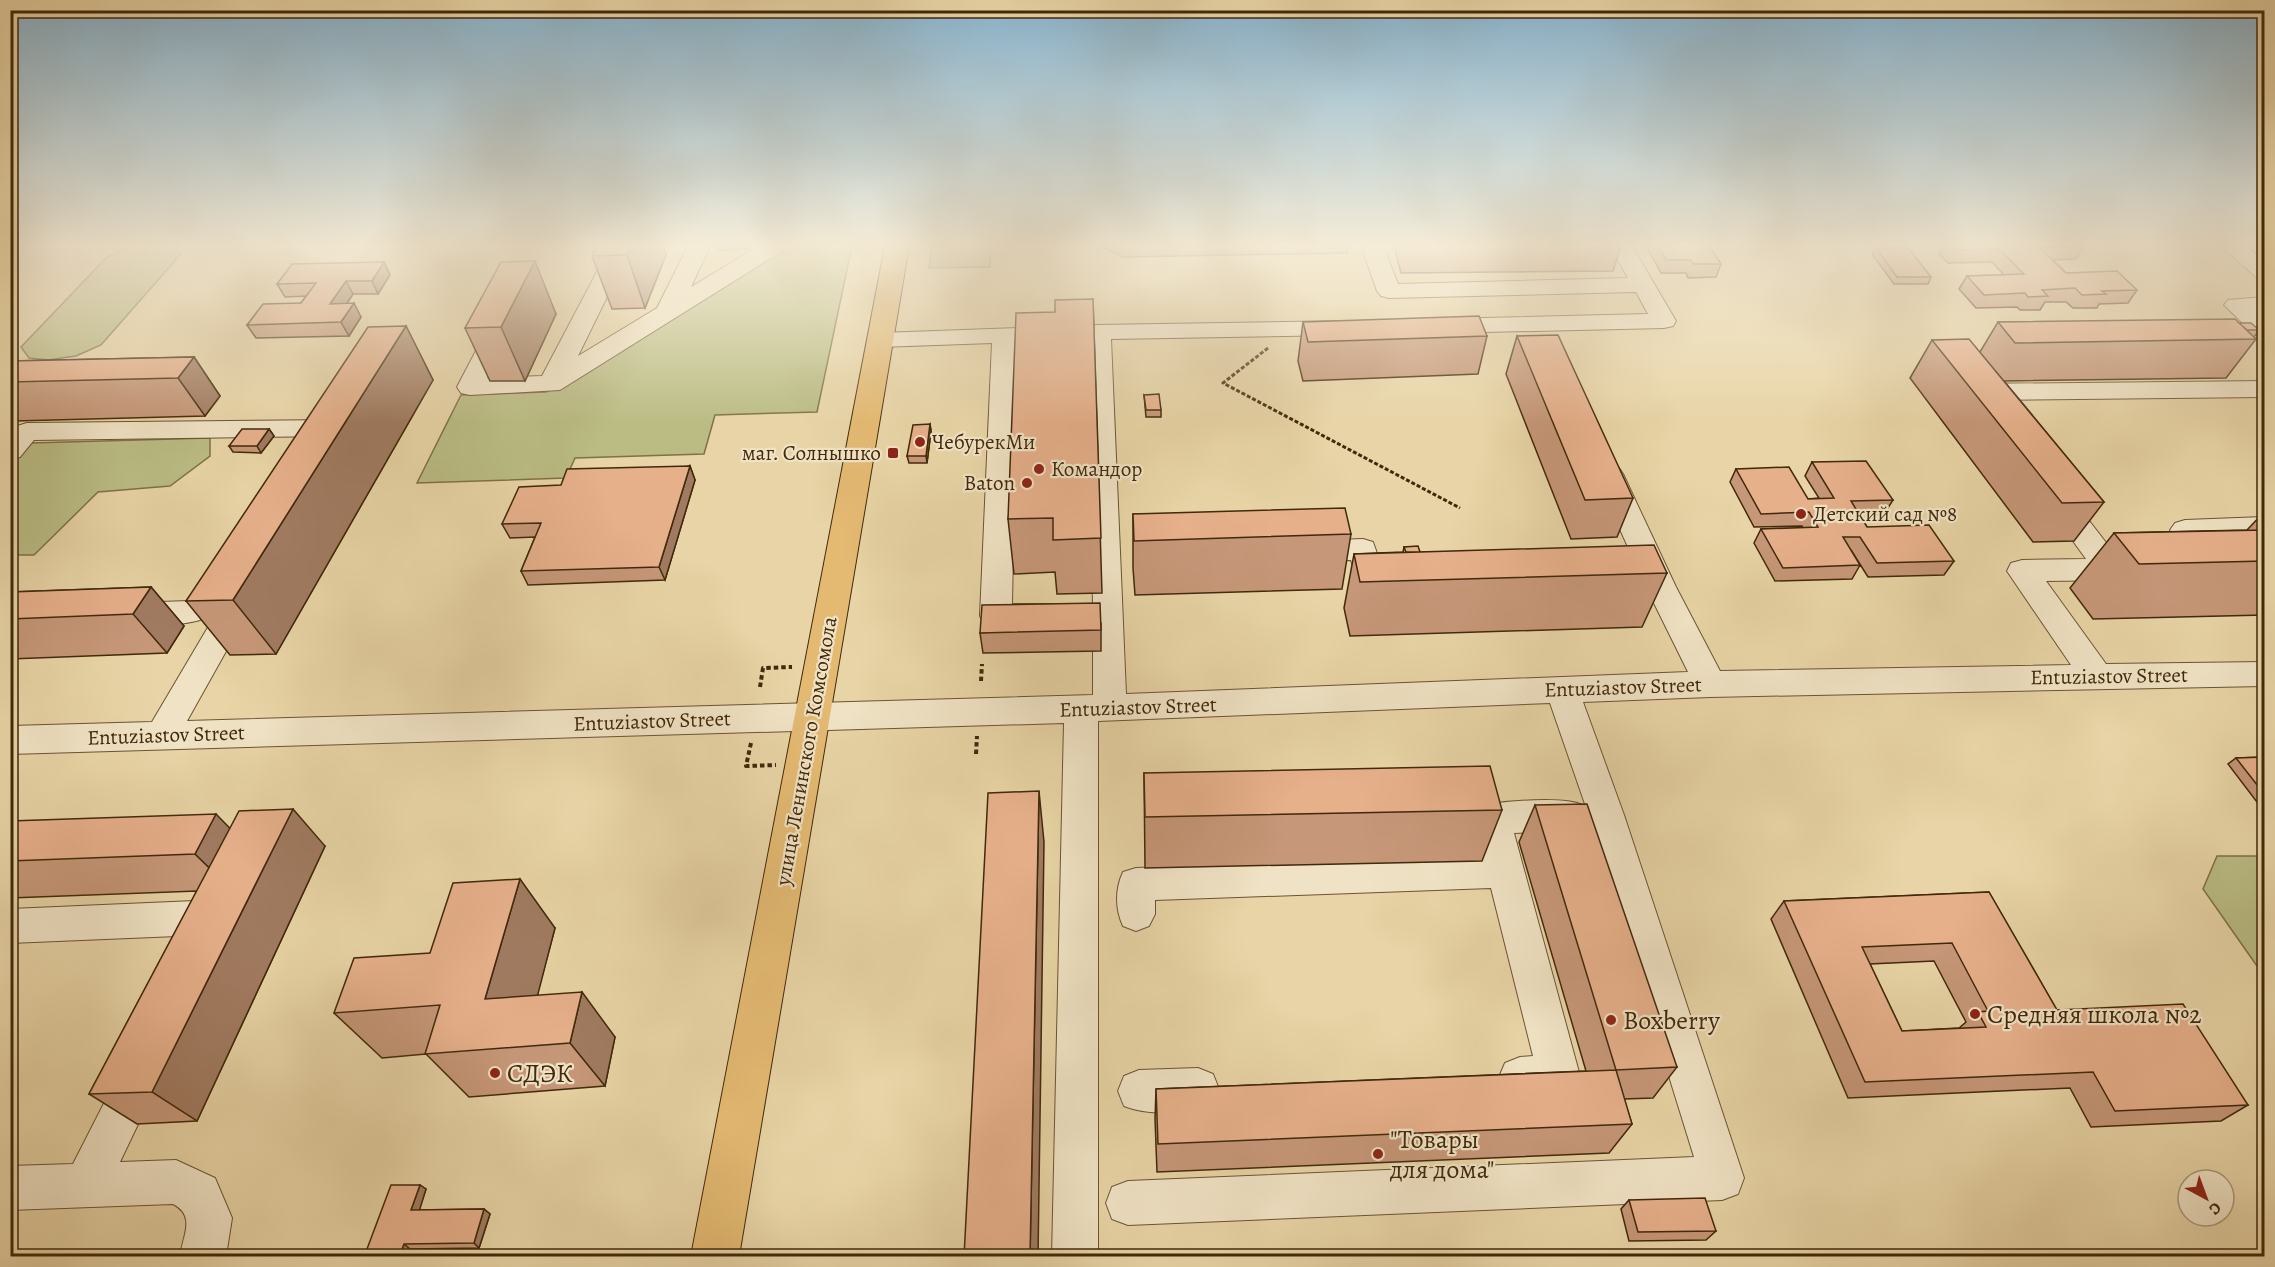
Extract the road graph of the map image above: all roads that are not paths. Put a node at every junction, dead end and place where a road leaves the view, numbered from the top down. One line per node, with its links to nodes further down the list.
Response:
1 (591, 305): 17 (street)
2 (671, 305): 8 (street)
3 (678, 305): 8 (street)
4 (886, 305): 16 (main road, улица Ленинского Комсомола)
5 (1493, 305): 10 (street)
6 (1655, 305): 10 (street)
7 (2237, 305): 13 (street)
8 (668, 311): 17 (street)
9 (505, 319): 17 (street)
10 (1501, 325): 11 (street)
11 (1420, 327)
12 (1362, 328): 14 (street)
13 (2265, 330)
14 (1098, 332): 15 (street); 35 (street)
15 (1005, 335): 16 (street); 35 (street)
16 (880, 340): 41 (main road, улица Ленинского Комсомола)
17 (551, 384)
18 (2265, 389): 20 (street)
19 (353, 401): 21 (street)
20 (1995, 420)
21 (338, 428): 23 (street); 24 (street)
22 (1596, 445): 30 (street)
23 (10, 451)
24 (321, 459)
25 (2038, 476): 28 (street)
26 (2265, 527): 28 (street)
27 (1283, 552): 32 (street)
28 (2110, 569): 37 (street)
29 (249, 583): 42 (street)
30 (1661, 586): 31 (street); 38 (street)
31 (1625, 587)
32 (1399, 592)
33 (189, 612): 34 (street)
34 (106, 614)
35 (1109, 615): 40 (street)
36 (2265, 674): 37 (street, Entuziastov Street)
37 (2096, 675): 38 (street, Entuziastov Street)
38 (1710, 684): 39 (street, Entuziastov Street)
39 (1562, 690): 40 (street, Entuziastov Street); 44 (street)
40 (1096, 709): 41 (street, Entuziastov Street); 58 (street)
41 (812, 717): 42 (street, Entuziastov Street); 57 (main road, улица Ленинского Комсомола)
42 (162, 735): 43 (street, Entuziastov Street)
43 (10, 740)
44 (1606, 815): 45 (street); 55 (street)
45 (1504, 871): 46 (street); 50 (street)
46 (1136, 914)
47 (10, 926): 48 (street)
48 (197, 960)
49 (155, 1046): 53 (street)
50 (1489, 1078)
51 (1232, 1088): 52 (street)
52 (1139, 1091)
53 (86, 1185): 54 (street); 56 (street)
54 (10, 1188)
55 (1128, 1203)
56 (203, 1257)
57 (715, 1257)
58 (1075, 1257)

